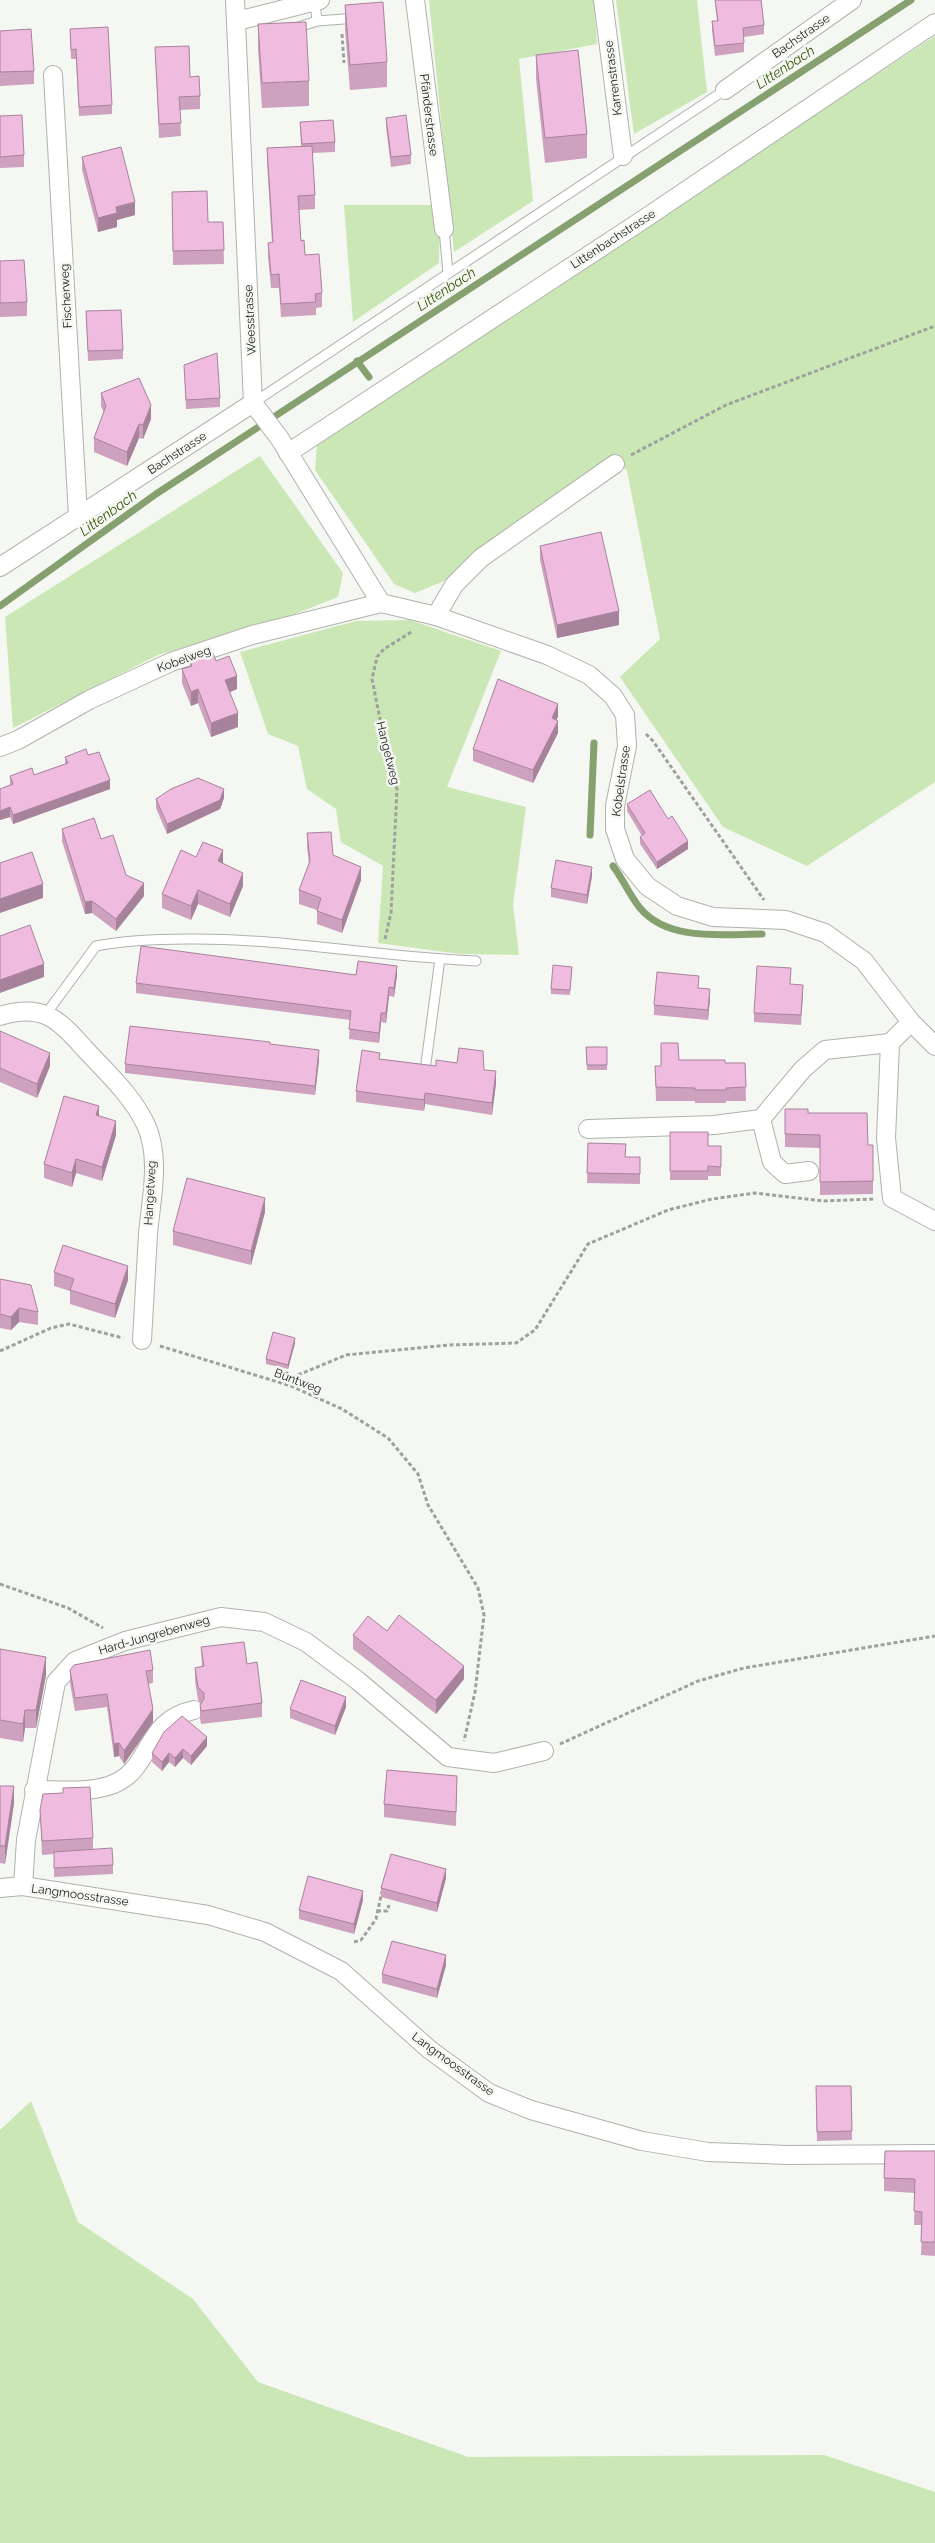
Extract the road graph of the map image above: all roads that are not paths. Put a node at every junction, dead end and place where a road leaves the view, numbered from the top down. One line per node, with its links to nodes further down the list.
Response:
1 (235, 0): 7 (street, Weesstrasse)
2 (415, 0): 14 (street, Pfänderstrasse)
3 (604, 0): 13 (street, Karrenstrasse)
4 (852, 0): 12 (street, Bachstrasse)
5 (317, 1): 7 (street); 8 (lane)
6 (366, 17): 8 (lane)
7 (236, 21): 16 (street, Weesstrasse)
8 (317, 21): 10 (lane)
9 (935, 23): 17 (street, Littenbachstrasse)
10 (290, 30)
11 (53, 75): 19 (street, Fischerweg)
12 (725, 90): 13 (lane)
13 (622, 156): 15 (lane)
14 (444, 229): 15 (lane)
15 (448, 273): 16 (lane)
16 (256, 407): 17 (street); 19 (street, Bachstrasse)
17 (284, 446): 21 (street)
18 (615, 464): 22 (street)
19 (78, 516): 20 (street, Bachstrasse)
20 (0, 566)
21 (381, 602): 22 (street); 23 (street, Kobelweg)
22 (436, 616): 28 (street, Kobelstrasse)
23 (0, 747)
24 (440, 960): 25 (lane); 26 (lane); 31 (lane)
25 (476, 961)
26 (46, 1014): 27 (street, Hangetweg); 36 (street, Hangetweg)
27 (0, 1016)
28 (911, 1022): 29 (street); 30 (street, Kobelstrasse)
29 (890, 1043): 32 (street); 35 (street)
30 (935, 1046)
31 (426, 1063)
32 (761, 1119): 33 (street); 34 (street)
33 (588, 1129)
34 (809, 1172)
35 (935, 1221)
36 (142, 1340)
37 (194, 1710): 39 (street)
38 (544, 1751): 39 (street, Hard-Jungrebenweg)
39 (34, 1790): 40 (street, Hard-Jungrebenweg)
40 (23, 1886): 41 (street, Langmoosstrasse); 42 (street, Langmoosstrasse)
41 (0, 1888)
42 (935, 2154)

